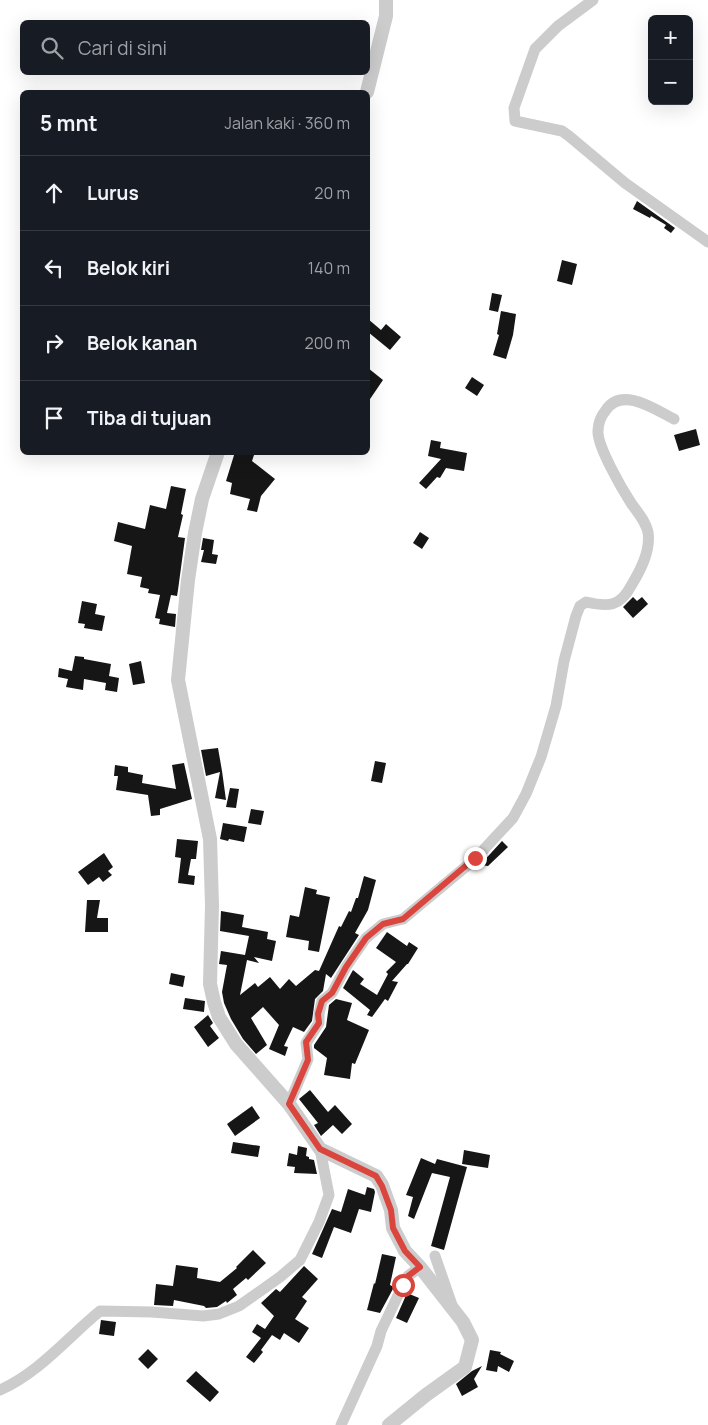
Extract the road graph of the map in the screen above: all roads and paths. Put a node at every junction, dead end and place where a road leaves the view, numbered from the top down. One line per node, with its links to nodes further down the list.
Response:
1 (386, 0): 3 (street)
2 (593, 0): 4 (street)
3 (368, 90)
4 (708, 242)
5 (674, 419): 7 (street)
6 (217, 455): 7 (street)
7 (289, 1104): 8 (street)
8 (320, 1149): 10 (street); 12 (street)
9 (436, 1256): 11 (street)
10 (420, 1267): 11 (street); 13 (street)
11 (454, 1311): 14 (street)
12 (0, 1390)
13 (341, 1425)
14 (389, 1425)

